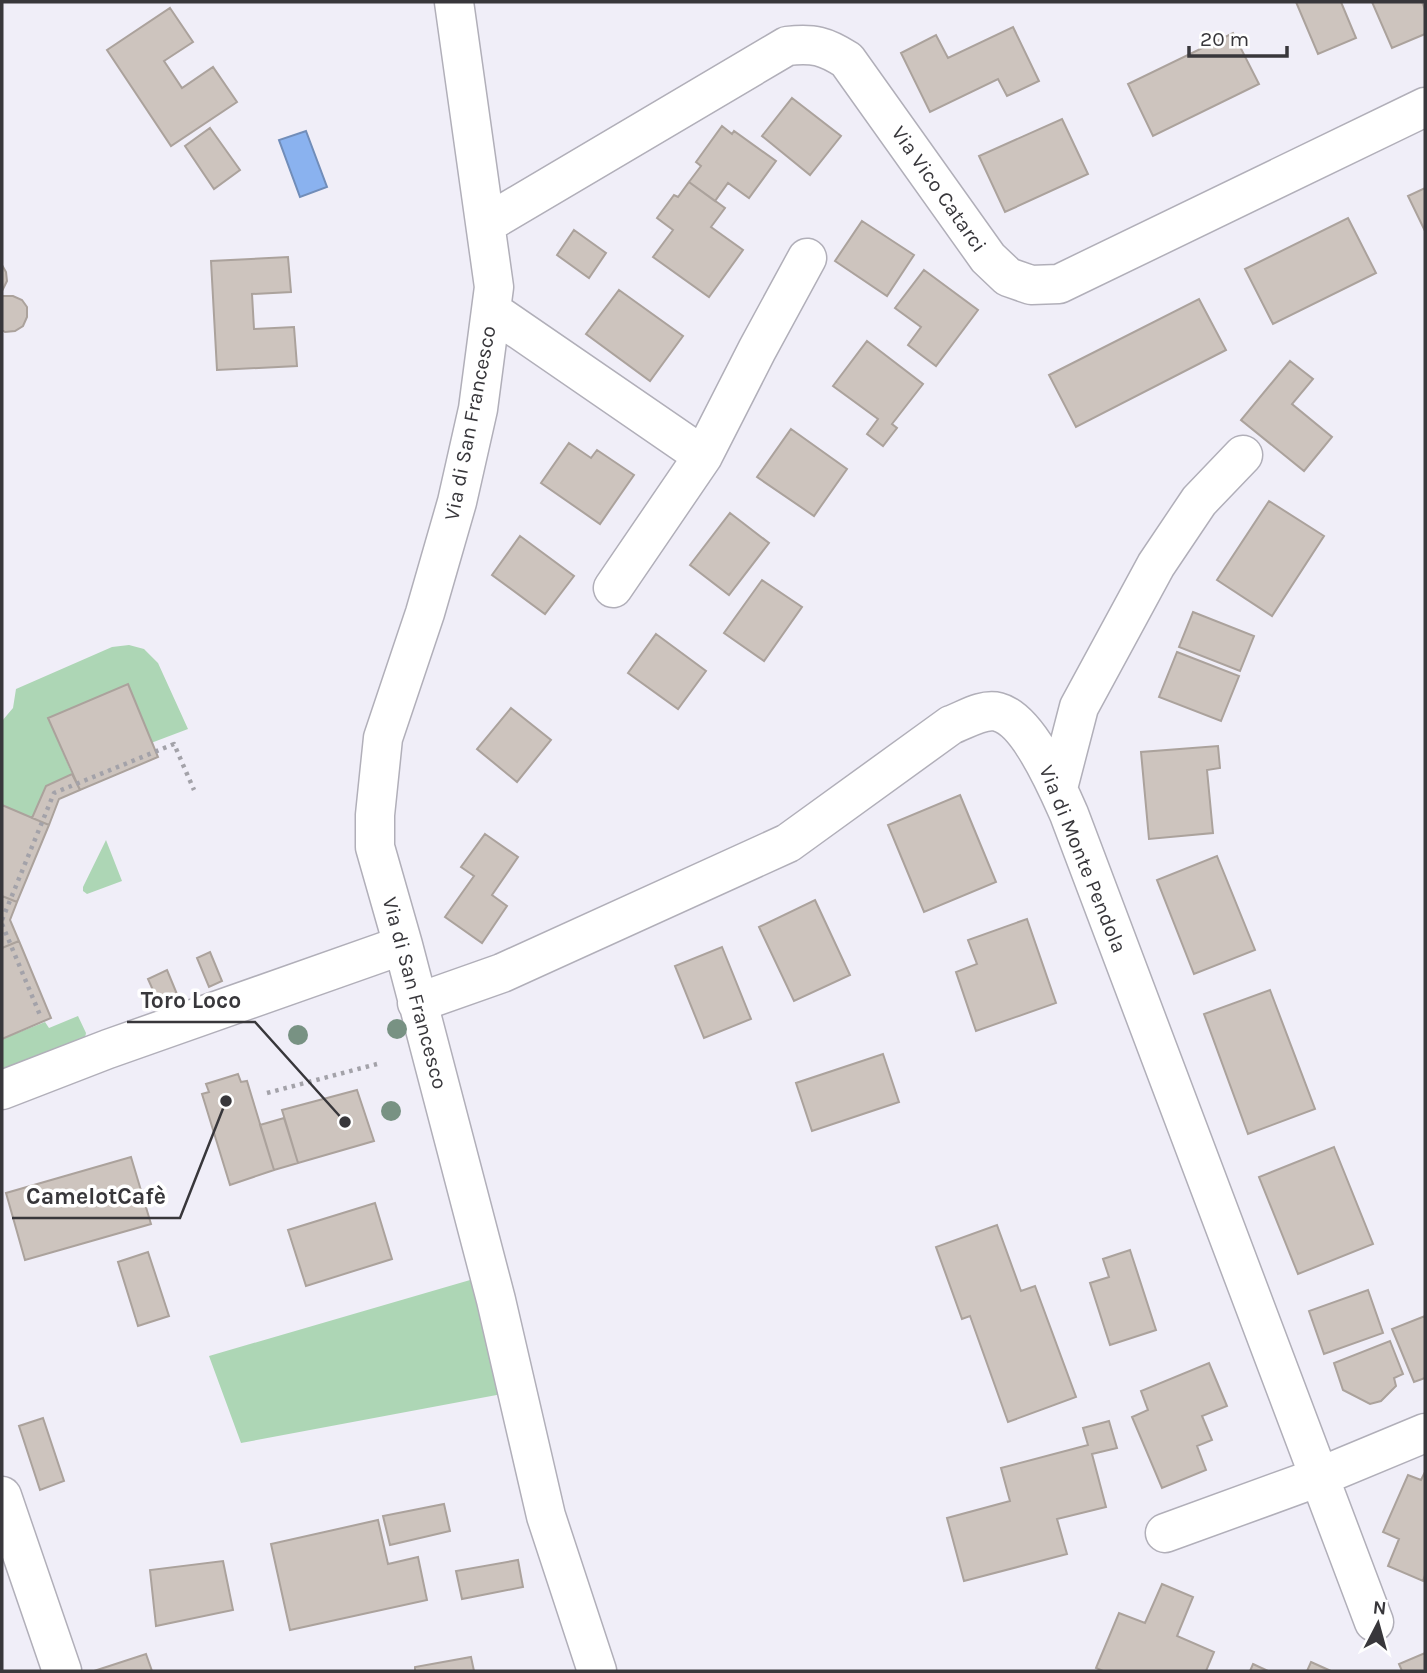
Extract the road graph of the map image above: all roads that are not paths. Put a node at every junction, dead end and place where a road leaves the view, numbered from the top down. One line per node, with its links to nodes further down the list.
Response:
1 (454, 2): 3 (street, Via di San Francesco)
2 (1425, 107): 3 (street, Via Vico Catarci)
3 (486, 224): 5 (street, Via di San Francesco)
4 (807, 258): 7 (street)
5 (492, 311): 7 (street, Via di San Francesco); 10 (street, Via di San Francesco)
6 (1243, 454): 9 (street)
7 (703, 456): 8 (street)
8 (613, 588)
9 (1058, 788): 11 (street, Via di Monte Pendola); 14 (street, Via di Monte Pendola)
10 (403, 945): 11 (street, Via di San Francesco); 12 (street)
11 (417, 1003): 19 (street, Via di San Francesco)
12 (2, 1090)
13 (1425, 1433): 14 (street)
14 (1319, 1477): 16 (street); 17 (street, Via di Monte Pendola)
15 (2, 1496): 18 (street)
16 (1165, 1532)
17 (1374, 1622)
18 (62, 1671)
19 (597, 1671)

